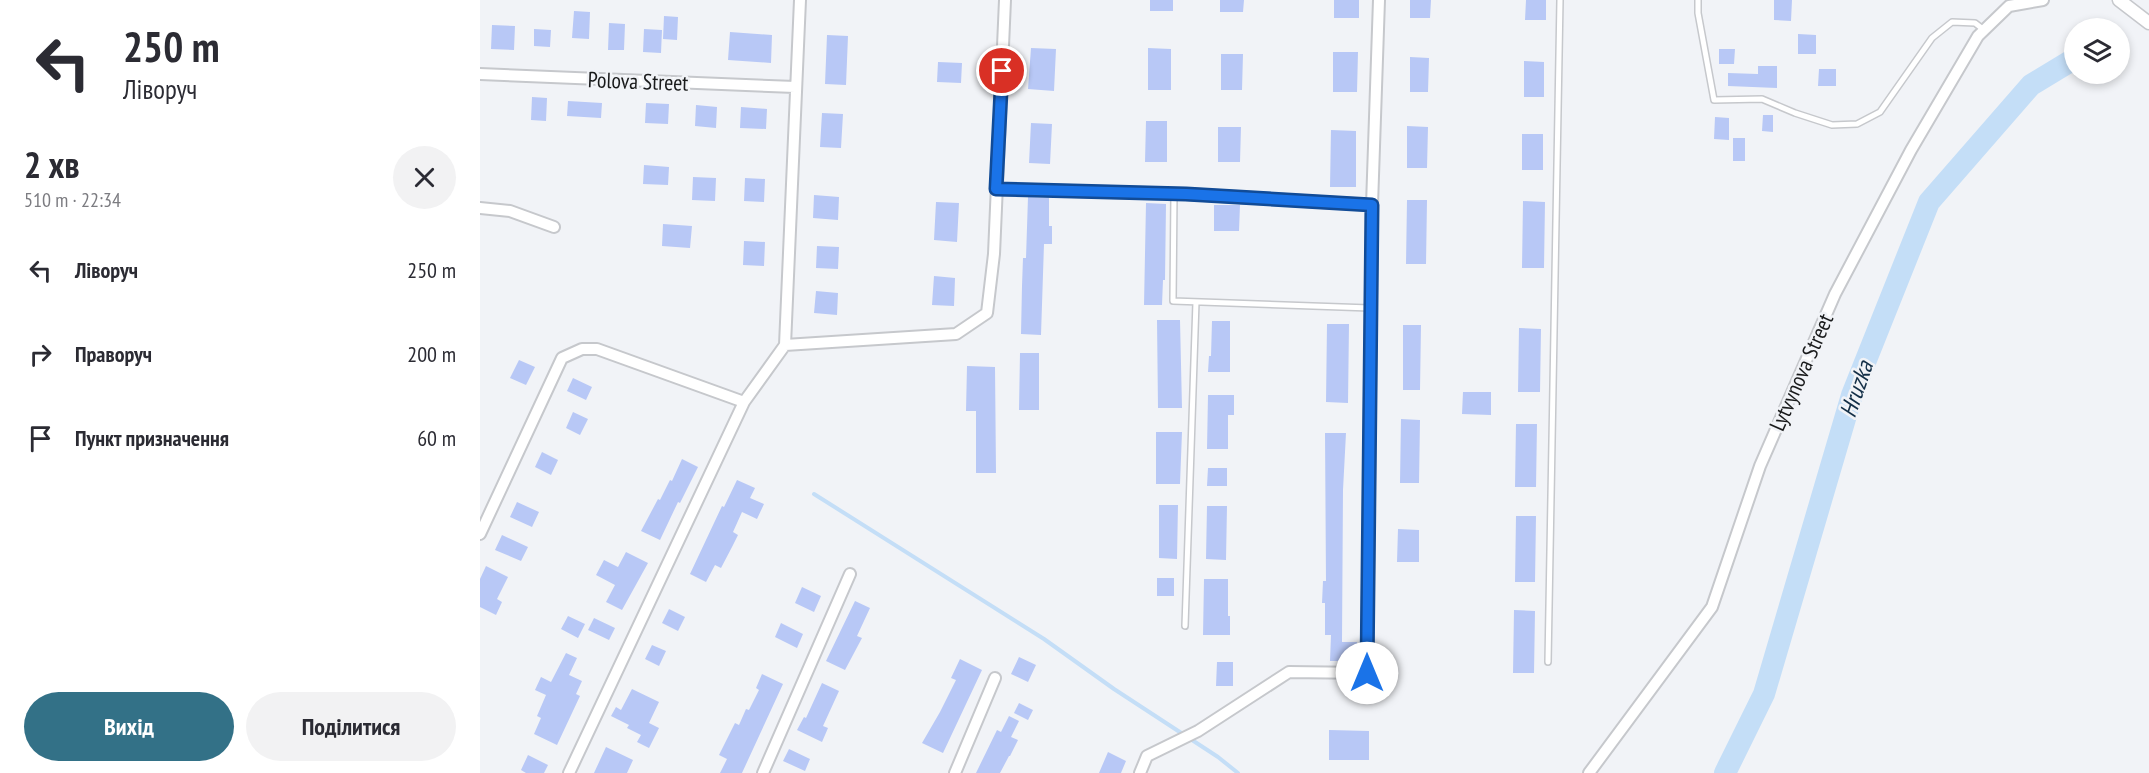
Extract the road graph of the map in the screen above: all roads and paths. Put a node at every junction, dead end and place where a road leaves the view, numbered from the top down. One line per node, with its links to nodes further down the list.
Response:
1 (800, 0): 11 (street)
2 (1005, 0): 12 (street)
3 (1379, 0): 14 (street)
4 (1560, 0): 24 (lane)
5 (1698, 0): 9 (lane)
6 (2043, 0): 9 (street, Lytvynova Street)
7 (2119, 0): 8 (street)
8 (2149, 23)
9 (1984, 30): 30 (street, Lytvynova Street)
10 (480, 74): 11 (street, Polova Street)
11 (795, 87): 19 (street)
12 (996, 189): 13 (street); 19 (street)
13 (1174, 194): 14 (street); 17 (lane)
14 (1372, 205): 18 (street)
15 (480, 208): 16 (street)
16 (554, 227)
17 (1196, 302): 18 (lane); 23 (lane)
18 (1370, 308): 29 (street)
19 (785, 345): 20 (street)
20 (744, 402): 21 (street); 26 (street)
21 (480, 534)
22 (850, 574): 27 (street)
23 (1185, 626)
24 (1548, 662)
25 (995, 678): 28 (street)
26 (569, 773)
27 (763, 773)
28 (955, 773)
29 (1140, 773)
30 (1589, 773)

